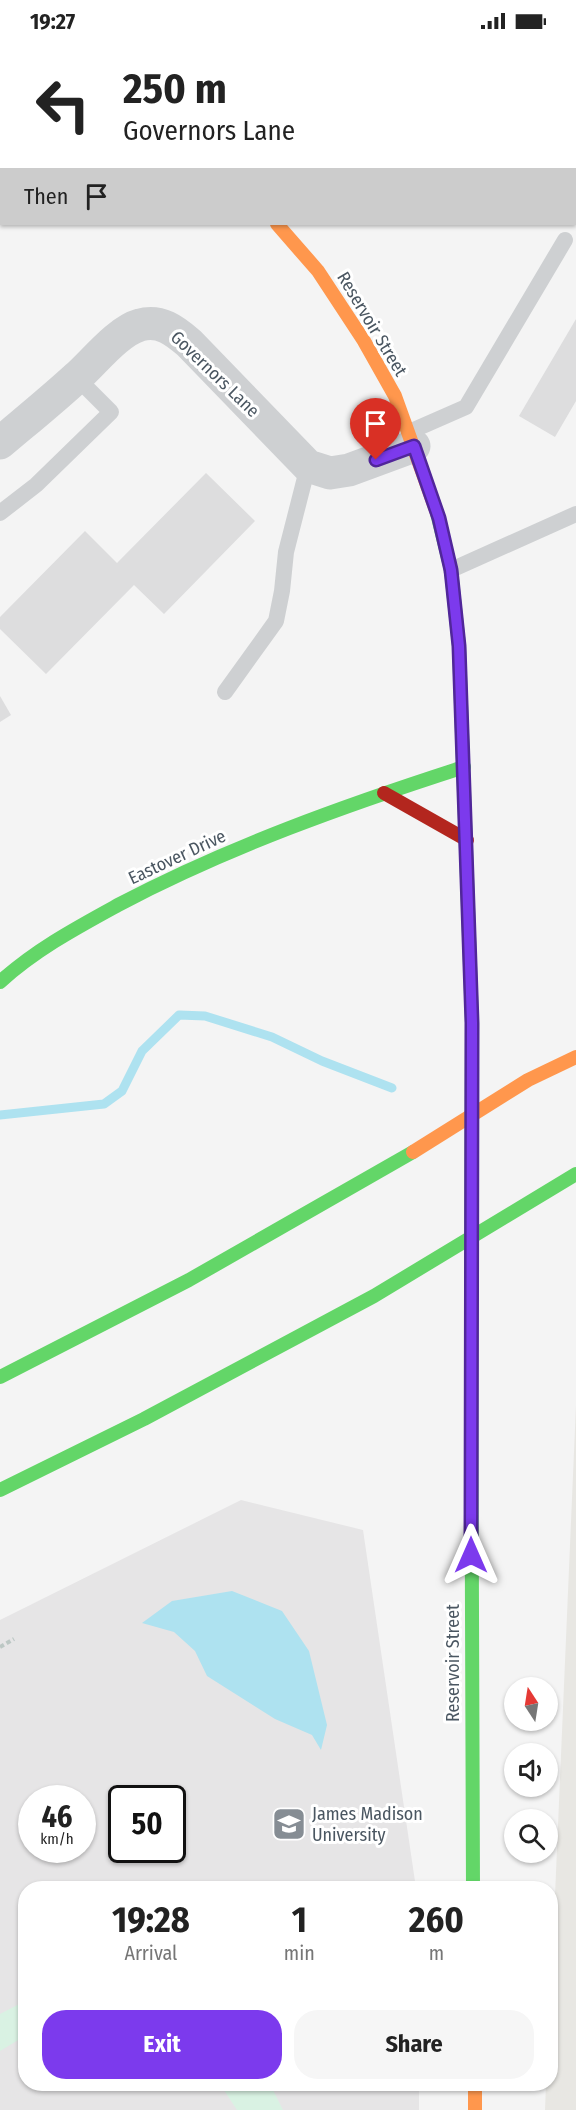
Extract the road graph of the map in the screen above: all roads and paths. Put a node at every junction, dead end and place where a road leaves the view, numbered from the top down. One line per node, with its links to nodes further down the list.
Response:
1 (288, 227): 4 (main road, Reservoir Street)
2 (565, 240): 4 (lane)
3 (77, 378): 5 (street, Governors Lane); 6 (street, Governors Lane); 7 (lane)
4 (411, 439): 6 (street); 9 (main road, Reservoir Street)
5 (0, 442)
6 (308, 466): 10 (lane)
7 (0, 513)
8 (576, 514): 9 (lane)
9 (451, 570): 11 (main road, Reservoir Street)
10 (225, 692)
11 (464, 767): 12 (main road, Eastover Drive); 13 (main road, Reservoir Street)
12 (384, 793): 13 (main road); 14 (main road, Eastover Drive)
13 (467, 840): 23 (main road, Reservoir Street, bridge)
14 (0, 982)
15 (560, 1050): 17 (main road)
16 (576, 1057): 17 (main road)
17 (528, 1080): 19 (main road)
18 (576, 1174): 20 (main road)
19 (0, 1377)
20 (0, 1490)
21 (14, 1639): 22 (path)
22 (0, 1647)
23 (473, 1881)
24 (475, 2091): 25 (main road)
25 (475, 2110)

